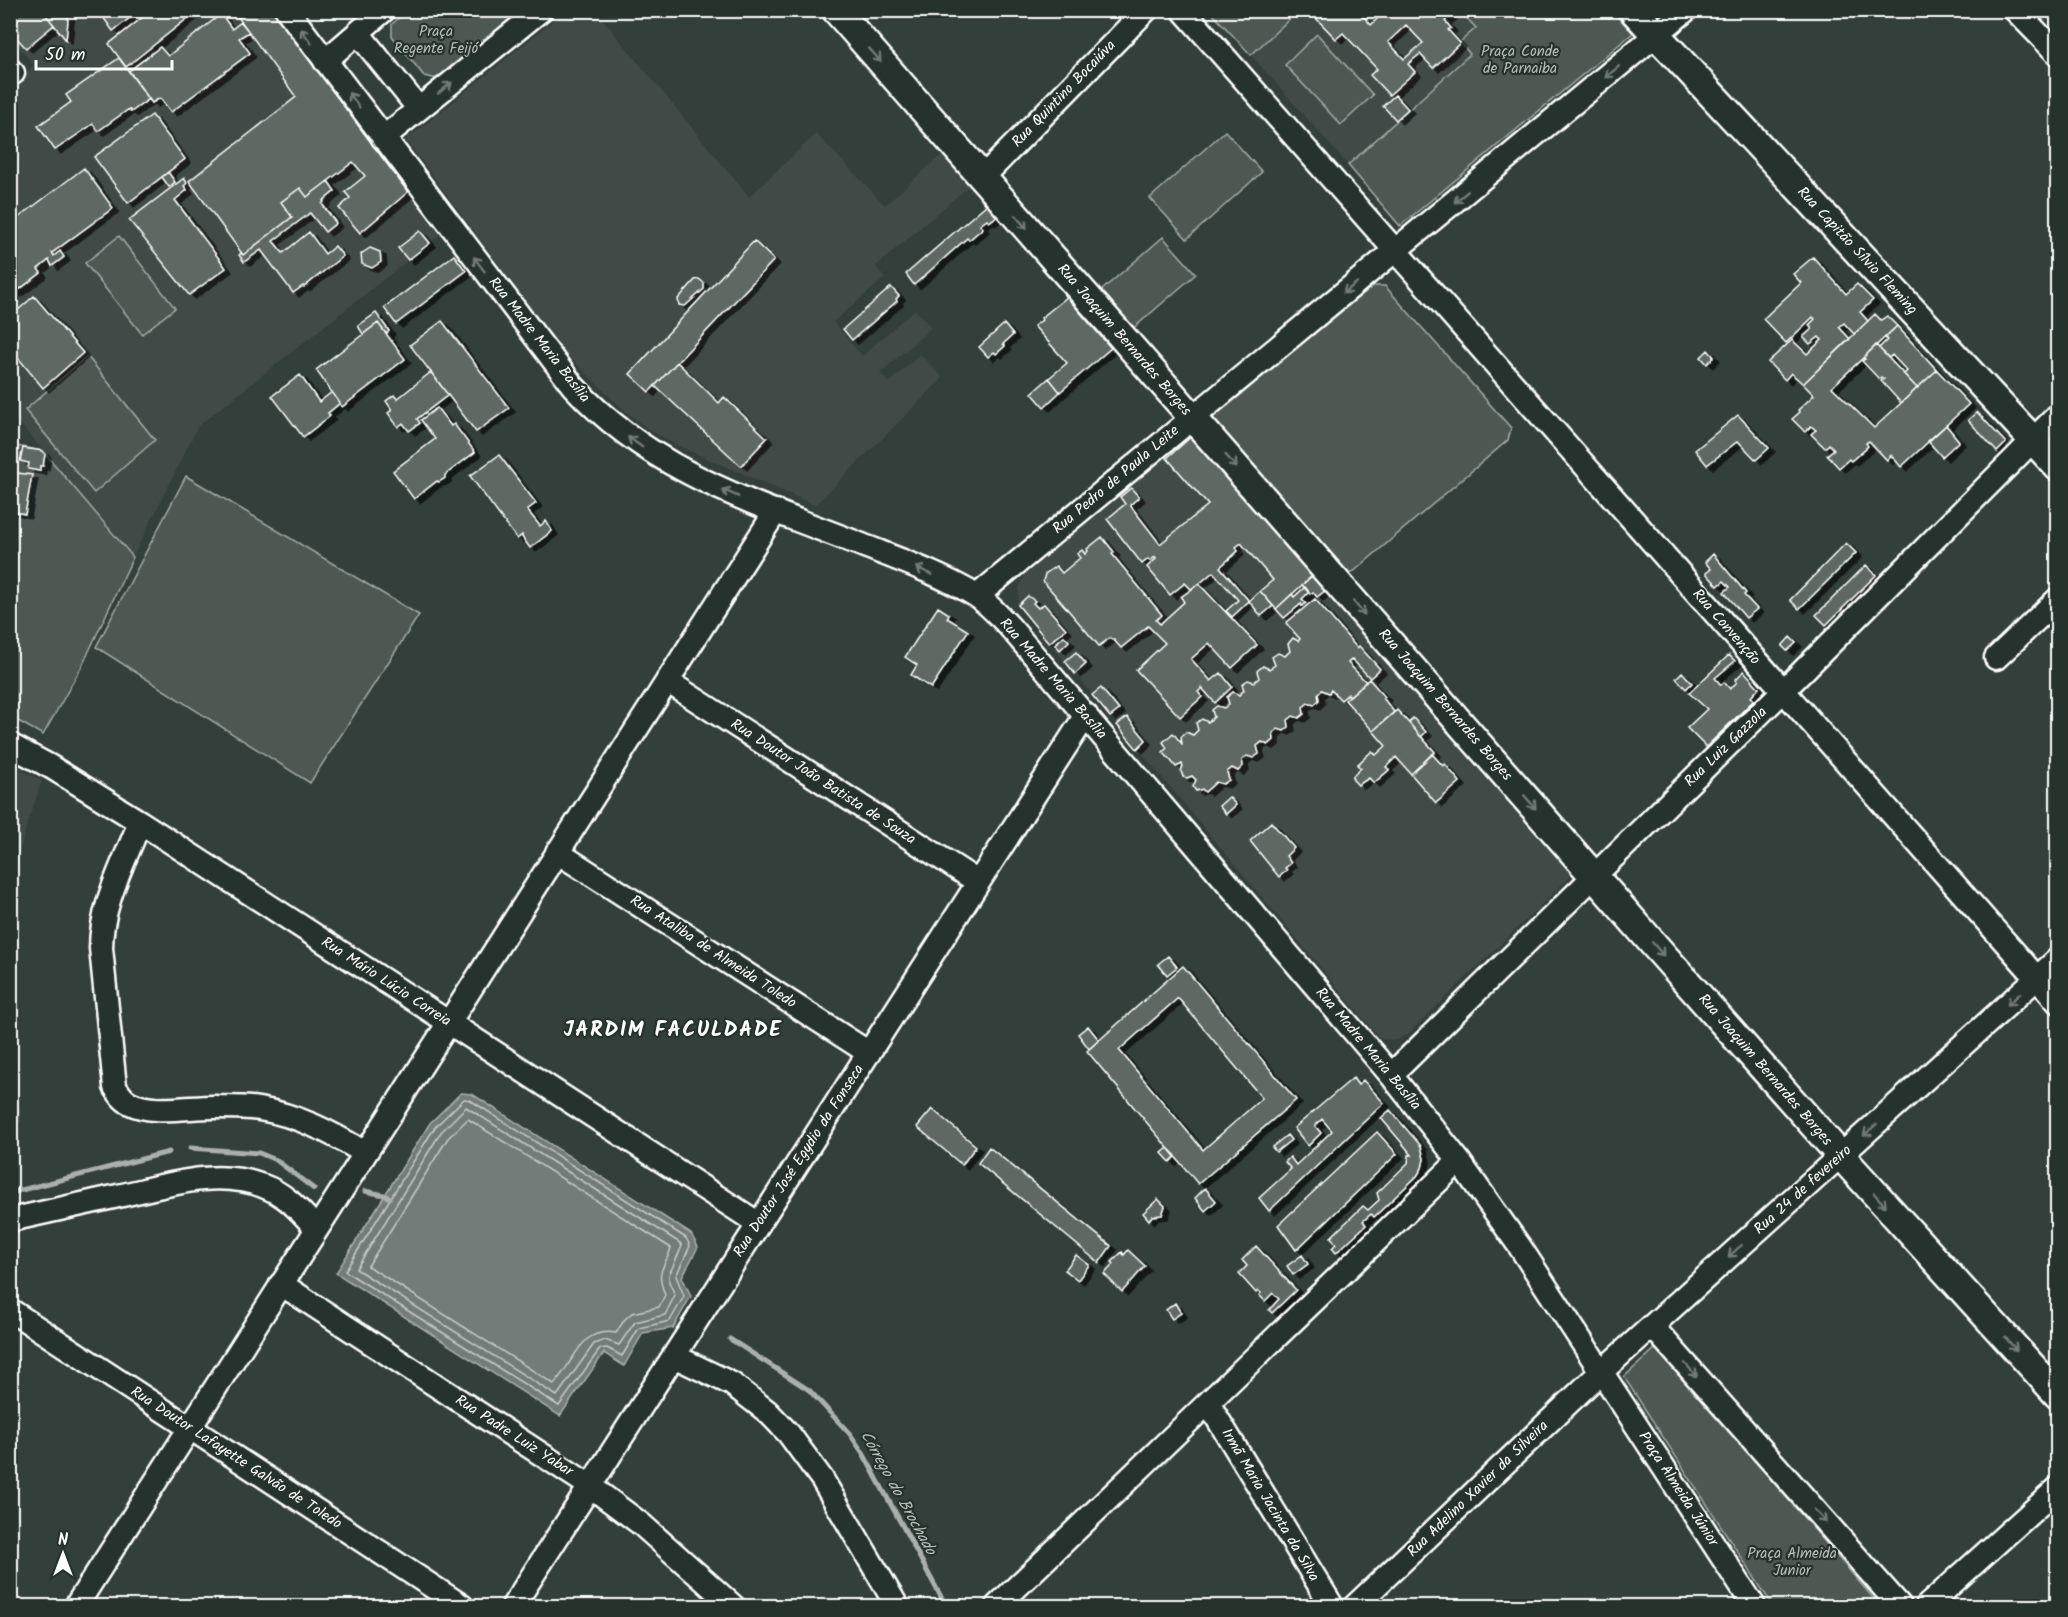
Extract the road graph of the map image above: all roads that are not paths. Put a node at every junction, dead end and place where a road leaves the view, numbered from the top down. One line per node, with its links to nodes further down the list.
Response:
1 (287, 10): 13 (street, one-way to 1)
2 (384, 10): 10 (street)
3 (541, 10): 14 (street, one-way to 3)
4 (836, 10): 16 (main road, Rua Joaquim Bernardes Borges, one-way to 16)
5 (1146, 10): 16 (street, Rua Quintino Bocaiúva)
6 (1184, 10): 17 (street)
7 (1633, 10): 11 (main road)
8 (1686, 10): 11 (street)
9 (2015, 10): 12 (street)
10 (358, 33): 13 (street); 14 (street)
11 (1657, 35): 17 (street, one-way to 17); 20 (main road, Rua Capitão Sílvio Fleming)
12 (2058, 54)
13 (325, 61): 15 (street, one-way to 13)
14 (419, 109): 15 (street)
15 (383, 138): 22 (street, Rua Madre Maria Basília, one-way to 15)
16 (982, 178): 19 (main road, Rua Joaquim Bernardes Borges, one-way to 19)
17 (1395, 251): 19 (street, Rua Pedro de Paula Leite, one-way to 19); 27 (street, Rua Convenção)
18 (2058, 416): 20 (street, Rua Luiz Gazzola)
19 (1192, 417): 23 (street, Rua Pedro de Paula Leite); 32 (main road, Rua Joaquim Bernardes Borges, one-way to 32)
20 (2033, 440): 21 (main road, Rua Capitão Sílvio Fleming); 27 (street, Rua Luiz Gazzola)
21 (2058, 467)
22 (776, 511): 23 (street, Rua Madre Maria Basília, one-way to 22); 26 (street)
23 (977, 596): 28 (street, Rua Madre Maria Basília)
24 (2058, 599): 25 (street)
25 (1996, 658)
26 (667, 681): 31 (street); 33 (street, Rua Doutor João Batista de Souza)
27 (1784, 691): 32 (street, Rua Luiz Gazzola); 35 (street, Rua Convenção)
28 (1086, 715): 33 (street, Rua Doutor José Egydio da Fonseca); 39 (street, Rua Madre Maria Basília)
29 (10, 745): 30 (street, Rua Mário Lúcio Correia)
30 (140, 822): 37 (street, Rua Mário Lúcio Correia); 40 (street)
31 (557, 852): 37 (street); 38 (street, Rua Ataliba de Almeida Toledo)
32 (1595, 876): 39 (street, Rua Luiz Gazzola); 41 (main road, Rua Joaquim Bernardes Borges, one-way to 41)
33 (978, 882): 38 (street, Rua Doutor José Egydio da Fonseca)
34 (2058, 959): 35 (street, Rua 24 de fevereiro)
35 (2037, 978): 36 (street, Rua Convenção); 41 (street, Rua 24 de fevereiro, one-way to 41)
36 (2058, 1002)
37 (448, 1022): 40 (street); 44 (street, Rua Mário Lúcio Correia)
38 (869, 1053): 44 (street, Rua Doutor José Egydio da Fonseca)
39 (1391, 1075): 42 (street, Rua Madre Maria Basília)
40 (365, 1153): 45 (street)
41 (1841, 1156): 48 (street, Rua 24 de fevereiro, one-way to 48); 51 (main road, Rua Joaquim Bernardes Borges, one-way to 51)
42 (1459, 1161): 50 (street, Rua Madre Maria Basília); 52 (street)
43 (10, 1220): 45 (street)
44 (759, 1224): 49 (street, Rua Doutor José Egydio da Fonseca)
45 (316, 1228): 46 (street)
46 (281, 1284): 53 (street); 54 (street, Rua Padre Luiz Yabar)
47 (10, 1310): 53 (street, Rua Doutor Lafayette Galvão de Toledo)
48 (1652, 1326): 50 (street, Rua 24 de fevereiro); 65 (street, one-way to 65)
49 (674, 1356): 54 (street, Rua Doutor José Egydio da Fonseca); 60 (street)
50 (1601, 1372): 63 (street, Rua Adelino Xavier da Silveira); 64 (street, Praça Almeida Júnior)
51 (2058, 1395)
52 (1208, 1403): 61 (street); 62 (street, Irmã Maria Jacinta da Silva)
53 (190, 1428): 56 (street); 57 (street, Rua Doutor Lafayette Galvão de Toledo)
54 (590, 1486): 58 (street, Rua Doutor José Egydio da Fonseca); 59 (street, Rua Padre Luiz Yabar)
55 (2058, 1488): 66 (street)
56 (76, 1606)
57 (462, 1606)
58 (513, 1606)
59 (733, 1606)
60 (897, 1606)
61 (997, 1606)
62 (1332, 1606)
63 (1355, 1606)
64 (1754, 1606)
65 (1900, 1606)
66 (1928, 1606)

